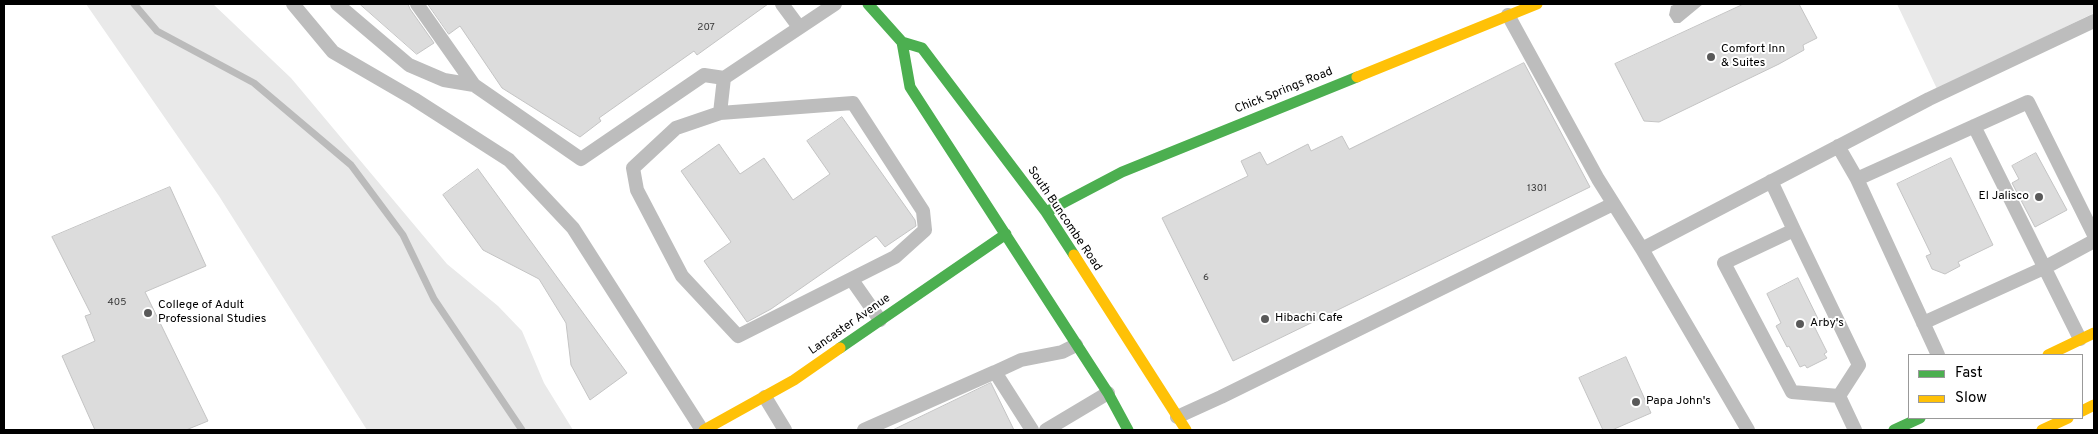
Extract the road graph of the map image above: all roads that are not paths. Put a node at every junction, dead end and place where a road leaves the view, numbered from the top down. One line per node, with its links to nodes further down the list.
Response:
1 (293, 4): 42 (lane)
2 (338, 4): 13 (lane)
3 (417, 4): 13 (lane)
4 (782, 4): 10 (lane)
5 (834, 4): 10 (lane)
6 (868, 4): 11 (main road, South Buncombe Road)
7 (1537, 4): 8 (main road, Chick Springs Road)
8 (1508, 15): 19 (lane); 20 (main road, Chick Springs Road)
9 (2094, 21): 16 (lane)
10 (800, 27): 12 (lane)
11 (902, 42): 20 (main road, South Buncombe Road); 22 (main road)
12 (724, 78): 13 (lane); 14 (lane)
13 (474, 85)
14 (720, 113): 27 (lane); 27 (lane)
15 (1974, 126): 17 (lane); 23 (lane); 26 (lane)
16 (1838, 146): 17 (lane); 18 (lane)
17 (1857, 179): 29 (lane)
18 (1770, 181): 21 (lane); 25 (lane)
19 (1613, 204): 25 (lane); 39 (lane)
20 (1046, 212): 39 (main road, South Buncombe Road)
21 (1794, 230): 37 (lane); 37 (lane)
22 (1006, 234): 28 (main road, Lancaster Avenue); 32 (main road)
23 (2094, 235)
24 (2094, 241): 26 (lane)
25 (1642, 249): 49 (lane)
26 (2044, 268): 29 (lane); 31 (lane)
27 (852, 280): 28 (lane)
28 (880, 320): 38 (main road, Lancaster Avenue)
29 (1923, 323): 33 (lane)
30 (2094, 333): 31 (main road)
31 (2080, 339): 34 (main road)
32 (1076, 345): 35 (lane); 36 (main road)
33 (1938, 354)
34 (2050, 354)
35 (995, 372): 44 (lane); 45 (lane)
36 (1108, 393): 46 (lane); 47 (main road)
37 (1839, 396): 50 (lane)
38 (765, 397): 42 (main road, Lancaster Avenue); 43 (lane)
39 (1177, 417): 48 (main road, South Buncombe Road)
40 (1918, 419): 51 (main road)
41 (2066, 419): 52 (main road)
42 (703, 430)
43 (785, 430)
44 (864, 430)
45 (1032, 430)
46 (1046, 430)
47 (1128, 430)
48 (1186, 430)
49 (1748, 430)
50 (1855, 430)
51 (1894, 430)
52 (2042, 430)

